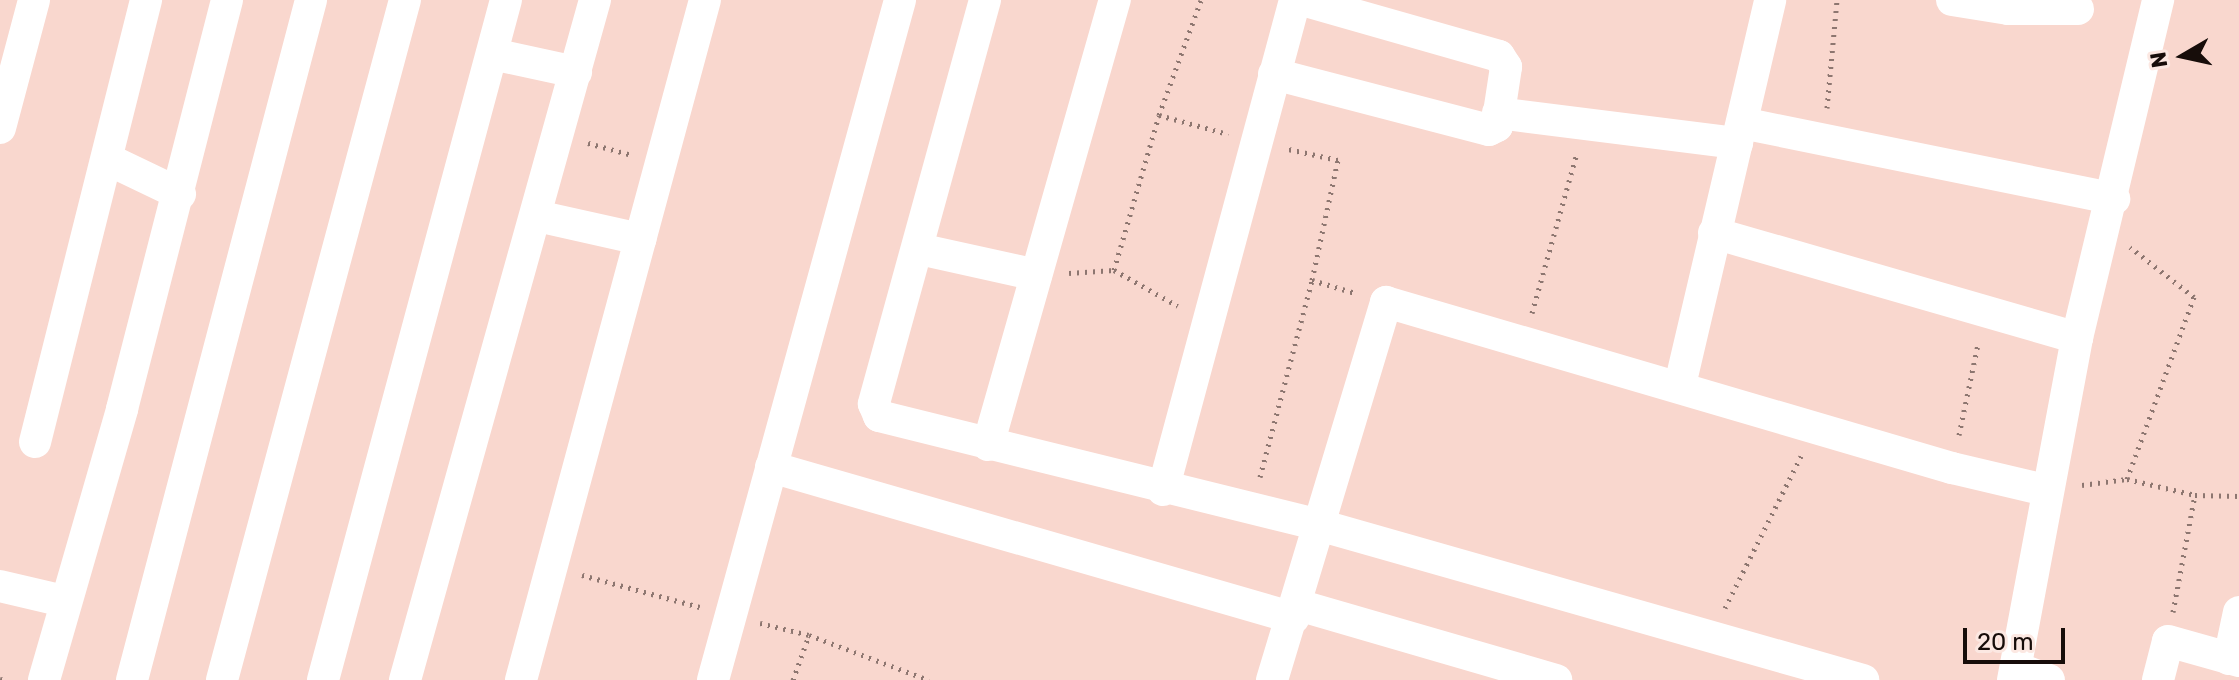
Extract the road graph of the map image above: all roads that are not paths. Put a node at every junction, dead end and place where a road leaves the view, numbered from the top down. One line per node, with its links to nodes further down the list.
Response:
1 (34, 0): 22 (street)
2 (146, 0): 24 (street)
3 (227, 0): 25 (street)
4 (311, 0): 47 (street)
5 (405, 0): 48 (street)
6 (506, 0): 18 (street)
7 (595, 0): 19 (street)
8 (705, 0): 29 (street)
9 (900, 0): 36 (street)
10 (985, 0): 30 (street)
11 (1115, 0): 31 (street)
12 (1295, 0): 20 (street)
13 (1302, 0): 21 (street)
14 (1770, 0): 23 (street)
15 (1952, 0): 17 (street)
16 (2158, 0): 26 (street)
17 (2078, 9)
18 (492, 54): 19 (street); 49 (street)
19 (576, 72): 27 (street)
20 (1274, 74): 21 (street); 37 (street)
21 (1498, 113): 23 (street)
22 (0, 128)
23 (1739, 133): 26 (street); 28 (street)
24 (107, 159): 25 (street); 34 (street)
25 (180, 194): 41 (street)
26 (2109, 213): 32 (street)
27 (537, 216): 29 (street); 50 (street)
28 (1714, 233): 32 (street); 33 (street)
29 (640, 239): 51 (street)
30 (919, 249): 31 (street); 35 (street)
31 (1036, 275): 35 (street)
32 (2077, 338): 38 (street)
33 (1680, 385): 38 (street); 39 (street)
34 (35, 442)
35 (988, 445): 37 (street)
36 (771, 467): 42 (street); 52 (street)
37 (1163, 490): 39 (street)
38 (2045, 490): 45 (street)
39 (1319, 525): 42 (street); 55 (street)
40 (0, 586): 41 (street)
41 (64, 601): 46 (street)
42 (1296, 612): 53 (street); 54 (street)
43 (2239, 612): 44 (street)
44 (2234, 660): 57 (street)
45 (2014, 674): 56 (street)
46 (44, 680)
47 (132, 680)
48 (222, 680)
49 (323, 680)
50 (405, 680)
51 (521, 680)
52 (713, 680)
53 (1272, 680)
54 (1556, 680)
55 (1863, 680)
56 (2049, 680)
57 (2158, 680)

